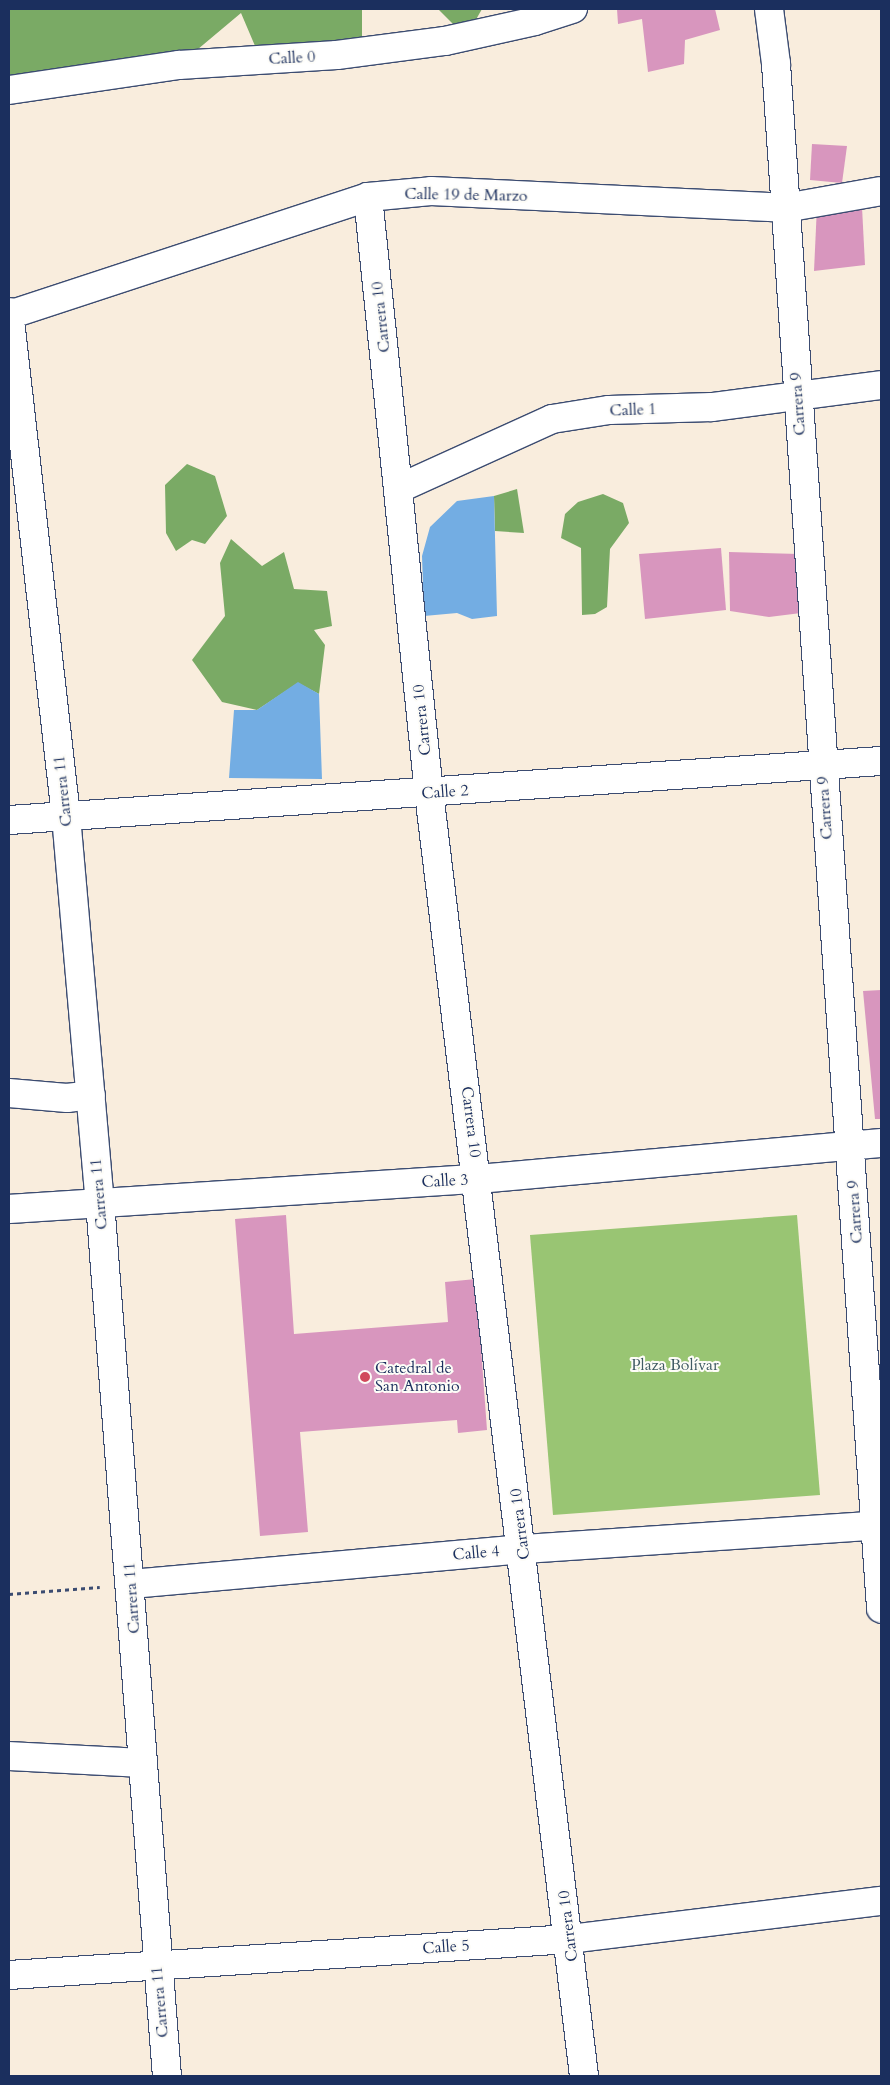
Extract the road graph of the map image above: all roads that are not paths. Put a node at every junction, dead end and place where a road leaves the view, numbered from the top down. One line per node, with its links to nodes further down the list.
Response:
1 (573, 9): 3 (street, Calle 0)
2 (769, 9): 6 (street, Carrera 9)
3 (9, 90)
4 (881, 191): 6 (street, Calle 19 de Marzo)
5 (368, 197): 6 (street, Calle 19 de Marzo); 7 (street, Calle 19 de Marzo); 10 (street, Carrera 10)
6 (785, 208): 9 (street, Carrera 9)
7 (9, 314): 14 (street, Carrera 11)
8 (881, 385): 9 (street, Calle 1)
9 (798, 395): 10 (street, Calle 1); 12 (street, Carrera 9)
10 (400, 488): 13 (street, Carrera 10)
11 (881, 761): 12 (street, Calle 2)
12 (822, 766): 13 (street, Calle 2); 19 (street, Carrera 9)
13 (429, 793): 14 (street, Calle 2); 20 (street, Carrera 10)
14 (66, 816): 15 (street, Calle 2); 17 (street, Carrera 11)
15 (9, 820)
16 (9, 1093): 17 (street)
17 (91, 1096): 21 (street, Carrera 11)
18 (881, 1143): 19 (street, Calle 3)
19 (850, 1146): 20 (street, Calle 3); 23 (street, Carrera 9)
20 (478, 1180): 21 (street, Calle 3); 24 (street, Carrera 10)
21 (100, 1202): 22 (street, Calle 3); 25 (street, Carrera 11)
22 (9, 1209)
23 (879, 1526): 24 (street, Calle 4); 26 (street, Carrera 9)
24 (523, 1549): 25 (street, Calle 4); 30 (street, Carrera 10)
25 (131, 1584): 28 (street, Carrera 11)
26 (881, 1608)
27 (9, 1756): 28 (street)
28 (143, 1763): 31 (street, Carrera 11)
29 (881, 1901): 30 (street, Calle 5)
30 (570, 1939): 31 (street, Calle 5); 34 (street, Carrera 10)
31 (156, 1965): 32 (street, Calle 5); 33 (street, Carrera 11)
32 (9, 1975)
33 (167, 2076)
34 (584, 2076)

